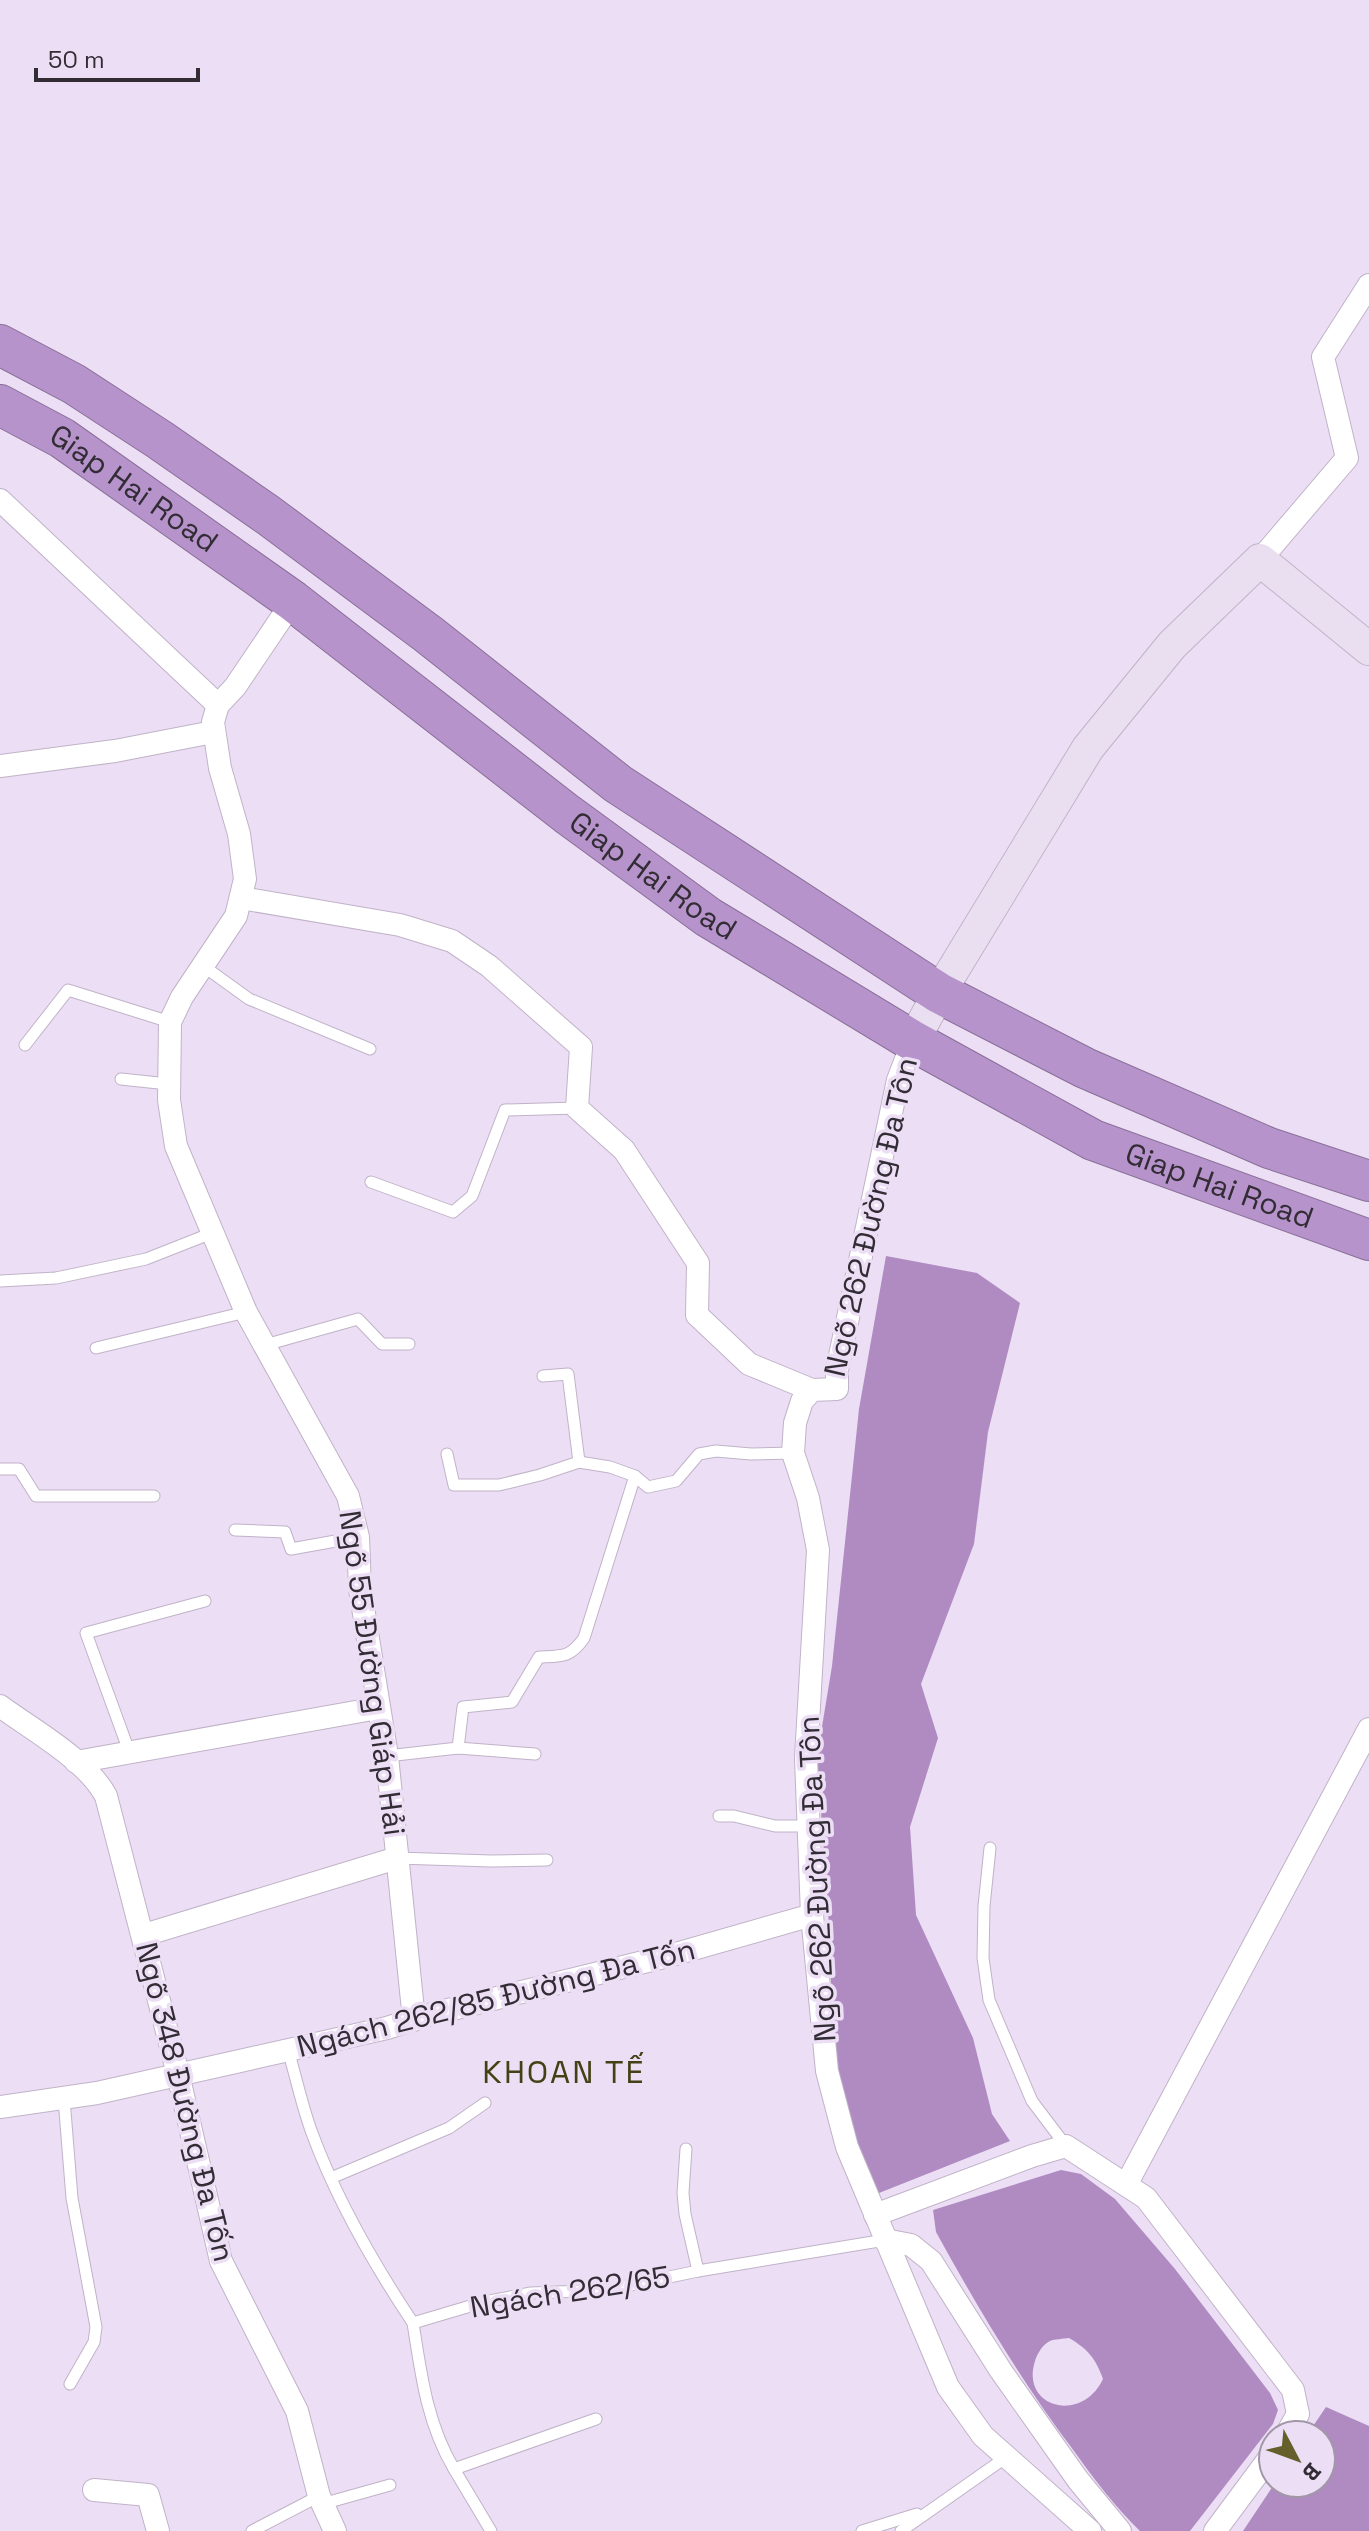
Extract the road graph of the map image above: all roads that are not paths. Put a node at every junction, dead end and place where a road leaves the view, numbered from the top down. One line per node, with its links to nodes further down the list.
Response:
1 (1369, 285): 7 (street)
2 (0, 345): 4 (highway, Giap Hai Road)
3 (0, 405): 6 (highway, Giap Hai Road)
4 (197, 466): 6 (highway); 9 (highway, Giap Hai Road)
5 (0, 500): 12 (street)
6 (169, 513): 8 (highway, Giap Hai Road)
7 (1260, 560): 10 (street); 17 (street)
8 (293, 601): 11 (highway, Giap Hai Road); 12 (street, Ngõ 55 Đường Giáp Hải)
9 (428, 634): 11 (highway); 17 (highway, Giap Hai Road)
10 (1369, 649)
11 (395, 679): 19 (highway, Giap Hai Road)
12 (218, 705): 13 (street, Ngõ 55 Đường Giáp Hải)
13 (213, 732): 14 (street); 15 (street, Ngõ 55 Đường Giáp Hải)
14 (0, 766)
15 (241, 898): 16 (street, Ngõ 55 Đường Giáp Hải); 24 (street)
16 (202, 965): 18 (street, Ngõ 55 Đường Giáp Hải); 21 (lane)
17 (939, 993): 19 (street); 25 (highway, Giap Hai Road)
18 (170, 1022): 20 (lane); 23 (street, Ngõ 55 Đường Giáp Hải)
19 (913, 1041): 28 (highway, Giap Hai Road); 35 (street, Ngõ 262 Đường Đa Tôn)
20 (25, 1045)
21 (370, 1049)
22 (121, 1079): 23 (lane)
23 (168, 1084): 27 (street, Ngõ 55 Đường Giáp Hải)
24 (577, 1108): 26 (lane); 35 (street)
25 (1369, 1181)
26 (371, 1182)
27 (212, 1233): 29 (lane); 30 (street, Ngõ 55 Đường Giáp Hải)
28 (1369, 1240)
29 (0, 1281)
30 (246, 1312): 32 (street, Ngõ 55 Đường Giáp Hải); 33 (lane)
31 (409, 1344): 32 (lane)
32 (265, 1345): 43 (street, Ngõ 55 Đường Giáp Hải)
33 (96, 1348)
34 (543, 1376): 38 (lane)
35 (812, 1390): 36 (street, Ngõ 262 Đường Đa Tôn)
36 (793, 1453): 40 (lane); 54 (street, Ngõ 262 Đường Đa Tôn)
37 (447, 1454): 38 (lane)
38 (579, 1462): 40 (lane)
39 (0, 1469): 41 (lane)
40 (635, 1476): 48 (lane)
41 (154, 1496)
42 (235, 1530): 43 (lane)
43 (358, 1537): 46 (street, Ngõ 55 Đường Giáp Hải)
44 (205, 1601): 49 (lane)
45 (0, 1706): 52 (street, Ngõ 348 Đường Đa Tốn)
46 (378, 1708): 49 (street); 51 (street, Ngõ 55 Đường Giáp Hải)
47 (1369, 1729): 69 (street)
48 (458, 1748): 50 (lane); 51 (lane)
49 (129, 1751): 52 (street)
50 (535, 1754)
51 (387, 1756): 56 (street, Ngõ 55 Đường Giáp Hải)
52 (76, 1762): 59 (street, Ngõ 348 Đường Đa Tốn)
53 (719, 1816): 54 (lane)
54 (810, 1826): 58 (street, Ngõ 262 Đường Đa Tôn)
55 (990, 1848): 66 (lane)
56 (397, 1858): 57 (lane); 59 (street); 60 (street, Ngõ 55 Đường Giáp Hải)
57 (547, 1860)
58 (812, 1915): 60 (street, Ngách 262/85 Đường Đa Tốn); 70 (street, Ngõ 262 Đường Đa Tôn)
59 (144, 1935): 62 (street, Ngõ 348 Đường Đa Tốn)
60 (414, 2020): 61 (street, Ngách 262/85 Đường Đa Tốn)
61 (288, 2050): 62 (street, Ngách 262/85 Đường Đa Tốn); 68 (lane)
62 (178, 2074): 63 (street, Ngách 262/85 Đường Đa Tốn); 82 (street, Ngõ 348 Đường Đa Tốn)
63 (64, 2099): 65 (street, Ngách 262/85 Đường Đa Tốn); 74 (lane)
64 (485, 2103): 68 (lane)
65 (0, 2107)
66 (1066, 2146): 69 (street); 70 (street)
67 (686, 2149): 72 (lane)
68 (331, 2178): 73 (lane)
69 (1126, 2185): 76 (street)
70 (875, 2215): 71 (street, Ngõ 262 Đường Đa Tôn)
71 (885, 2240): 72 (lane, Ngách 262/65); 77 (street, Ngõ 262 Đường Đa Tôn); 91 (street)
72 (698, 2271): 73 (lane, Ngách 262/65)
73 (413, 2323): 78 (lane)
74 (70, 2384)
75 (596, 2419): 78 (lane)
76 (1295, 2419)
77 (1005, 2458): 83 (lane); 90 (street, Ngõ 262 Đường Đa Tôn)
78 (454, 2469): 87 (lane)
79 (1257, 2475): 92 (street)
80 (390, 2485): 82 (lane)
81 (94, 2490): 84 (street)
82 (320, 2500): 85 (lane); 86 (street, Ngõ 348 Đường Đa Tốn)
83 (925, 2512): 88 (lane); 89 (lane)
84 (158, 2531)
85 (252, 2531)
86 (335, 2531)
87 (491, 2531)
88 (862, 2531)
89 (901, 2531)
90 (1090, 2531)
91 (1120, 2531)
92 (1215, 2531)

